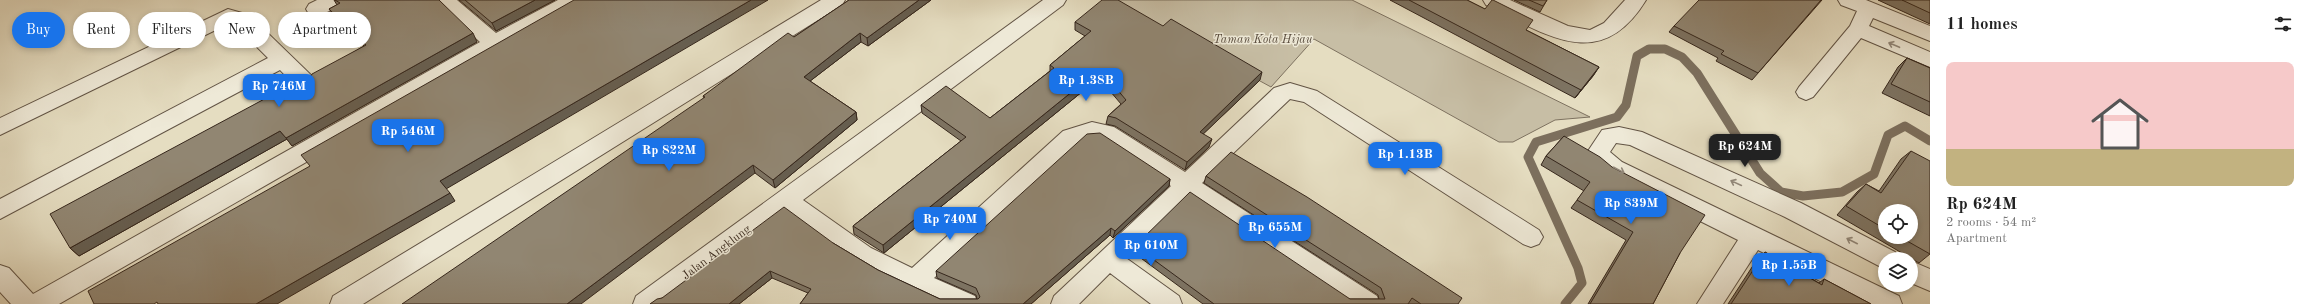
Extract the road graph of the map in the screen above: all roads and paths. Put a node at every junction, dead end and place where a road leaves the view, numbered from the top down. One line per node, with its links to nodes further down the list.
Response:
1 (333, 0): 10 (street)
2 (446, 0): 13 (street)
3 (573, 0): 13 (street)
4 (835, 0): 32 (street)
5 (1056, 0): 20 (street, Jalan Angklung)
6 (1493, 0): 7 (street)
7 (1636, 0)
8 (1848, 0): 9 (street)
9 (1868, 8): 11 (street); 12 (street)
10 (316, 10)
11 (1858, 29): 15 (street, one-way to 11); 17 (street)
12 (1930, 34)
13 (494, 43): 31 (street)
14 (282, 60): 16 (street); 18 (street); 21 (street)
15 (1930, 60)
16 (306, 82)
17 (1806, 92)
18 (0, 128)
19 (1186, 183): 23 (street); 25 (street); 29 (street); 37 (street)
20 (786, 200): 29 (street); 33 (street, Jalan Angklung)
21 (0, 210)
22 (1754, 236): 24 (street, one-way to 22); 38 (street); 39 (street)
23 (1531, 237)
24 (1878, 254)
25 (1109, 259): 35 (street); 36 (street)
26 (0, 275): 30 (street)
27 (1918, 275): 28 (street)
28 (1930, 281)
29 (916, 282): 34 (street)
30 (26, 304)
31 (37, 304)
32 (342, 304)
33 (645, 304)
34 (966, 304)
35 (1063, 304)
36 (1170, 304)
37 (1368, 304)
38 (1708, 304)
39 (1890, 304)

